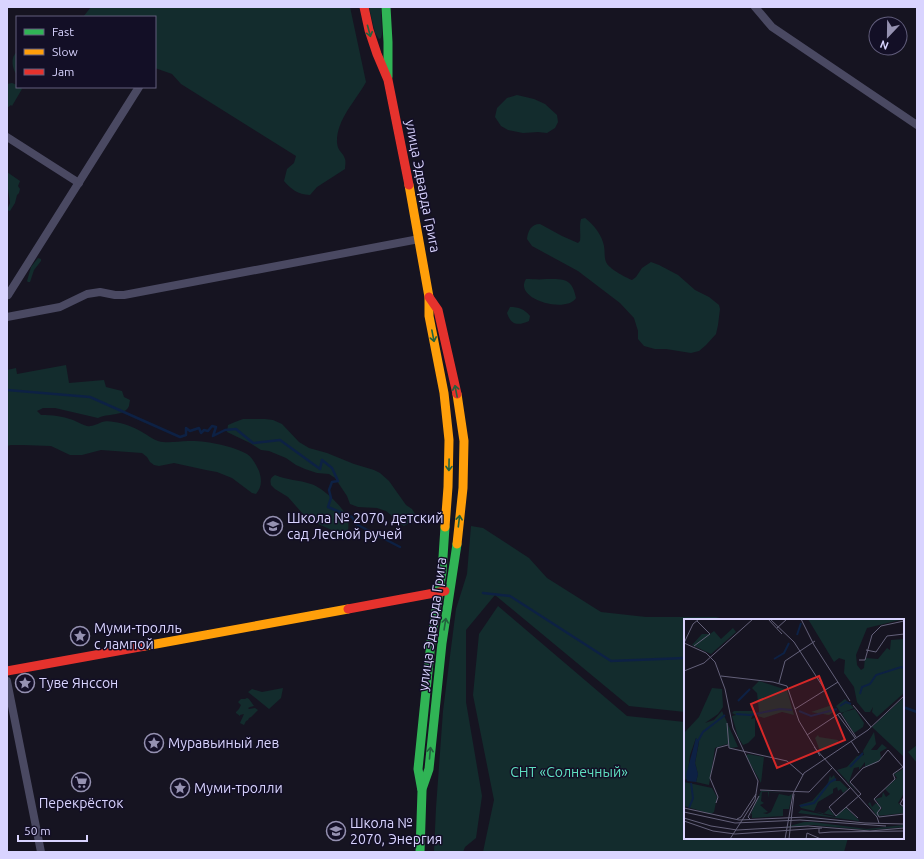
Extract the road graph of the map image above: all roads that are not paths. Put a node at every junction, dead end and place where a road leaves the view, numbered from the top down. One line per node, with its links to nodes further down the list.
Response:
1 (364, 7): 4 (street, улица Эдварда Грига, one-way to 4)
2 (386, 7): 4 (street, улица Эдварда Грига)
3 (755, 7): 6 (street)
4 (388, 80): 9 (street, улица Эдварда Грига)
5 (137, 88): 8 (street)
6 (917, 125)
7 (7, 137): 8 (street)
8 (79, 182): 10 (street)
9 (419, 239): 11 (street, улица Эдварда Грига); 12 (street)
10 (8, 295)
11 (429, 297): 13 (street, улица Эдварда Грига, one-way to 11); 14 (street, улица Эдварда Грига, one-way to 14)
12 (7, 317)
13 (450, 591): 14 (street); 17 (street, улица Эдварда Грига, one-way to 13)
14 (438, 592): 15 (street); 17 (street, улица Эдварда Грига)
15 (7, 671)
16 (7, 680): 18 (street)
17 (422, 791): 19 (street, улица Эдварда Грига)
18 (41, 852)
19 (420, 852)

